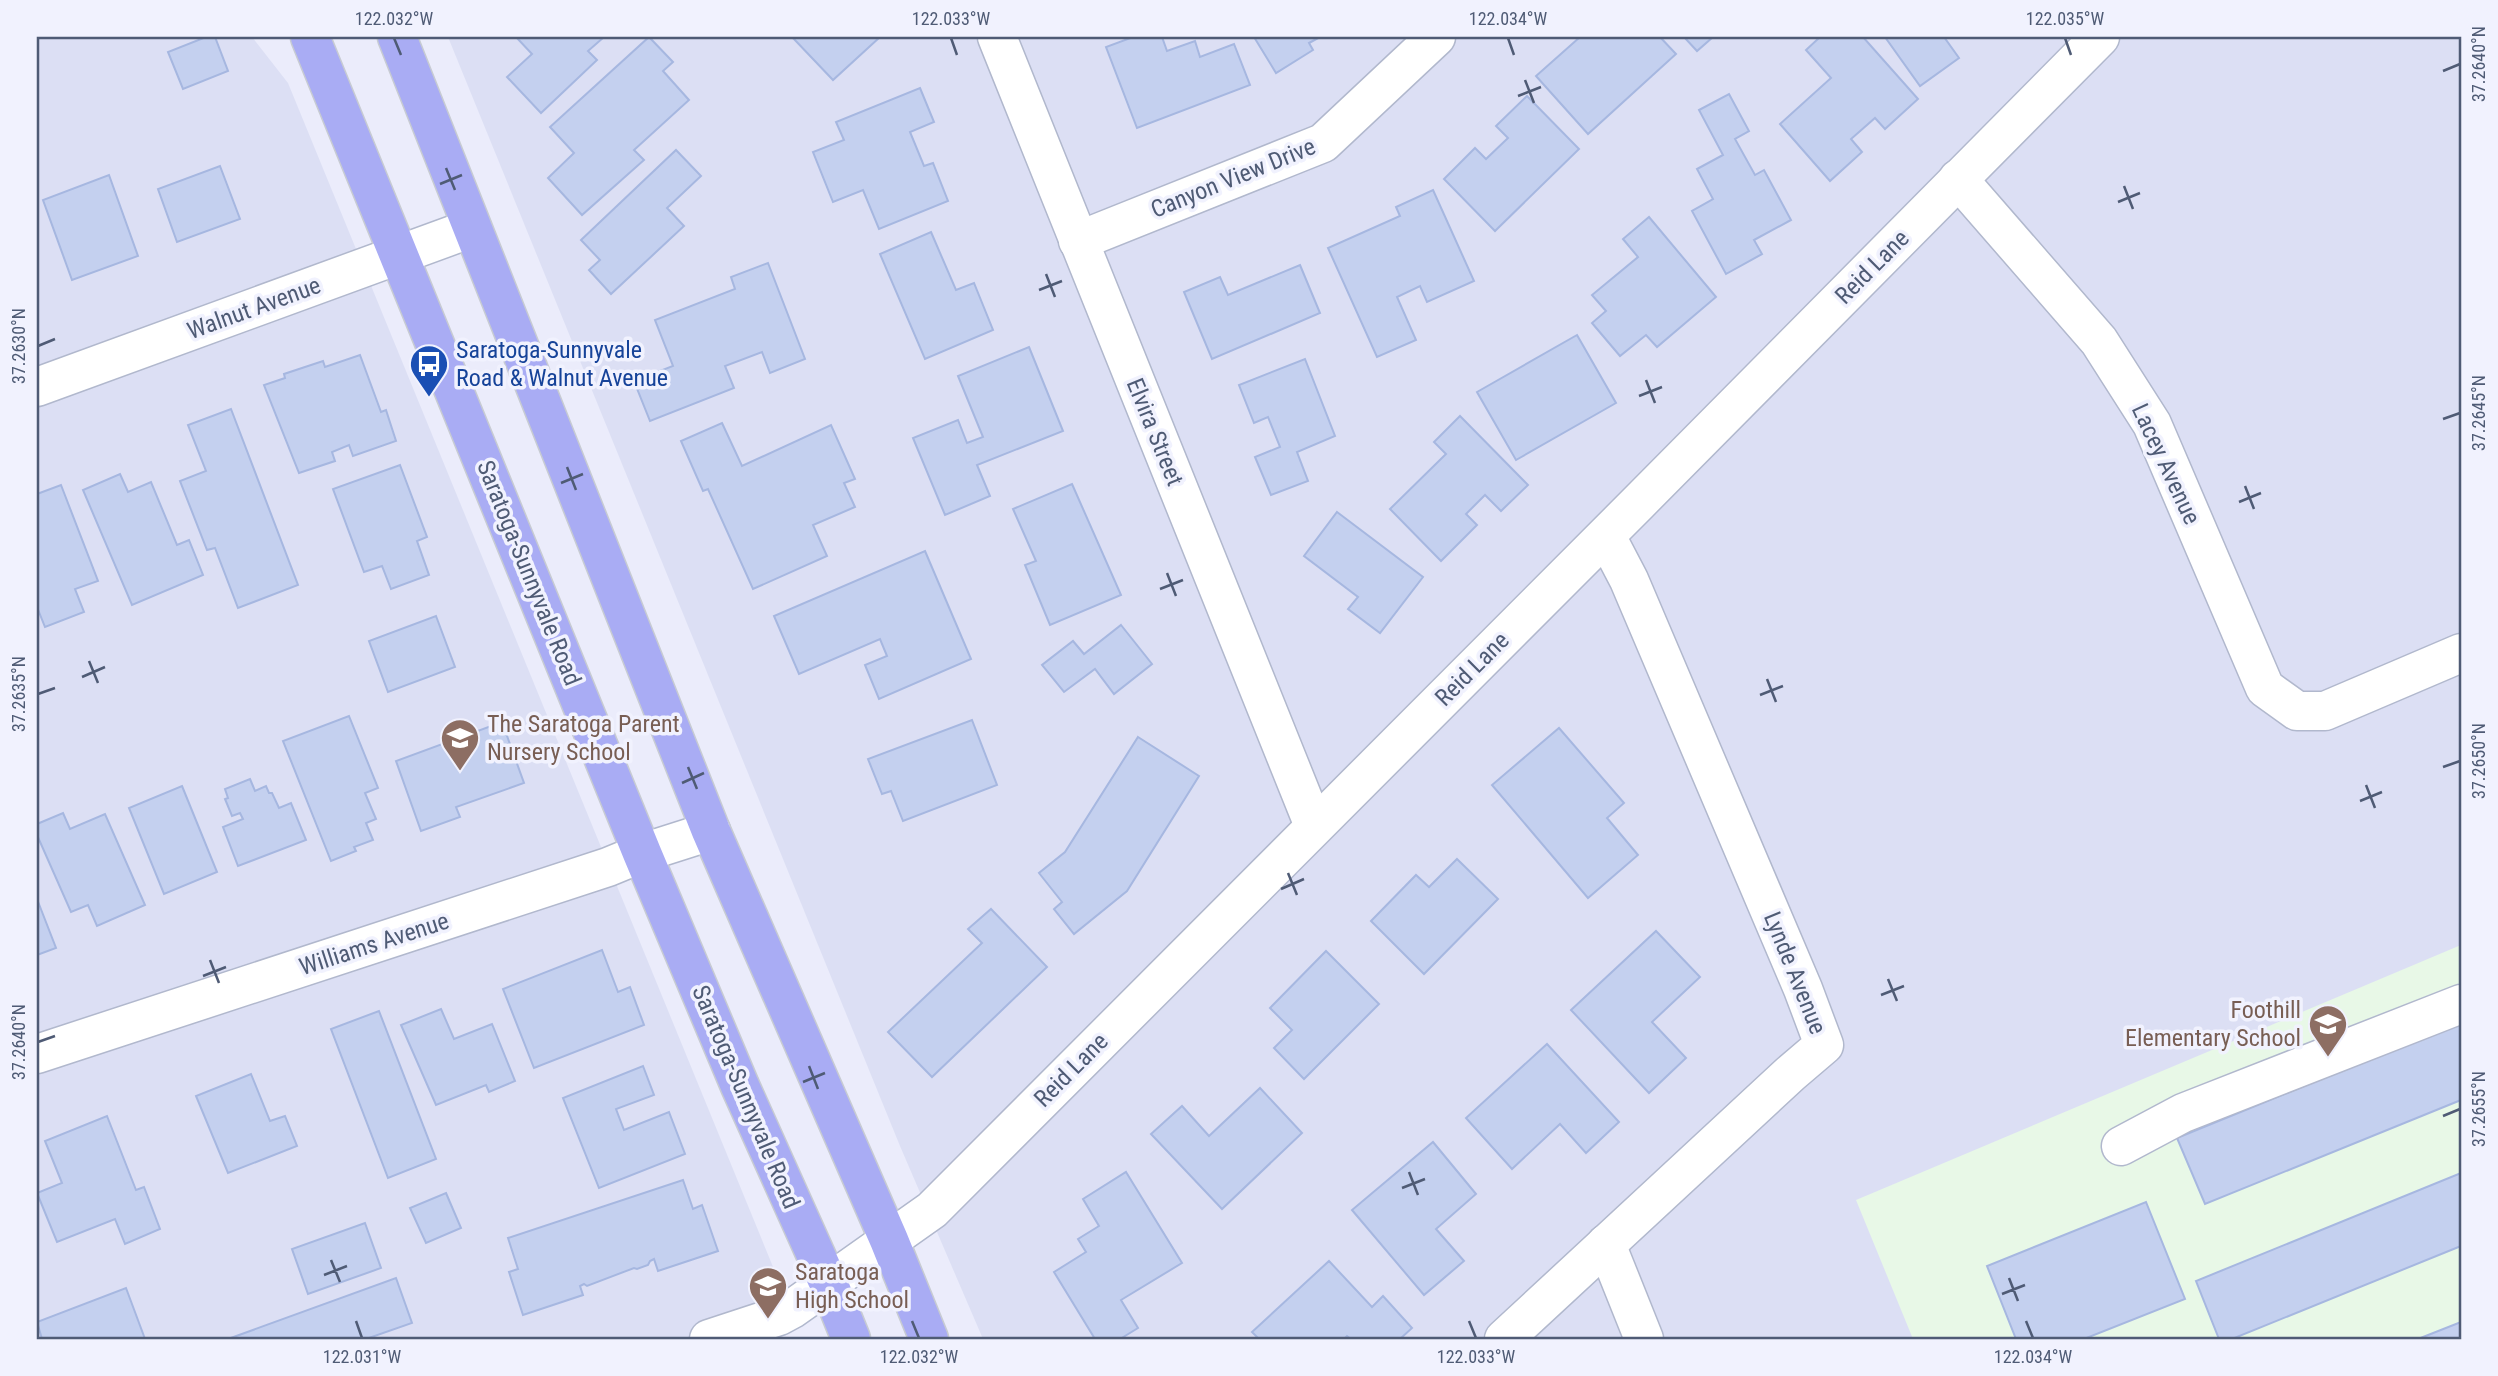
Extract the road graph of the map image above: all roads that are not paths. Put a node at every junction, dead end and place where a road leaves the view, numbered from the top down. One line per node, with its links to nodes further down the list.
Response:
1 (310, 37): 9 (main road, Saratoga-Sunnyvale Road)
2 (397, 37): 7 (main road)
3 (997, 37): 8 (street, Elvira Street)
4 (1436, 37): 8 (street, Canyon View Drive)
5 (2100, 37): 6 (street, Reid Lane)
6 (1958, 179): 11 (street, Reid Lane); 12 (street, Lacey Avenue)
7 (472, 228): 9 (street, Walnut Avenue); 14 (main road)
8 (1078, 241): 13 (street, Elvira Street)
9 (399, 255): 10 (street, Walnut Avenue); 15 (main road, Saratoga-Sunnyvale Road)
10 (37, 387)
11 (1606, 536): 13 (street, Reid Lane); 20 (street, Lynde Avenue)
12 (2461, 653)
13 (1314, 826): 19 (street, Reid Lane)
14 (711, 831): 15 (street, Williams Avenue); 19 (main road)
15 (642, 853): 17 (street, Williams Avenue); 21 (main road, Saratoga-Sunnyvale Road)
16 (2461, 1004): 18 (street)
17 (37, 1054)
18 (2121, 1146)
19 (889, 1240): 21 (street, Reid Lane); 24 (main road)
20 (1605, 1244): 25 (street); 26 (street)
21 (828, 1282): 22 (street, Reid Lane); 23 (main road, Saratoga-Sunnyvale Road)
22 (709, 1339)
23 (851, 1339)
24 (929, 1339)
25 (1504, 1339)
26 (1644, 1339)

